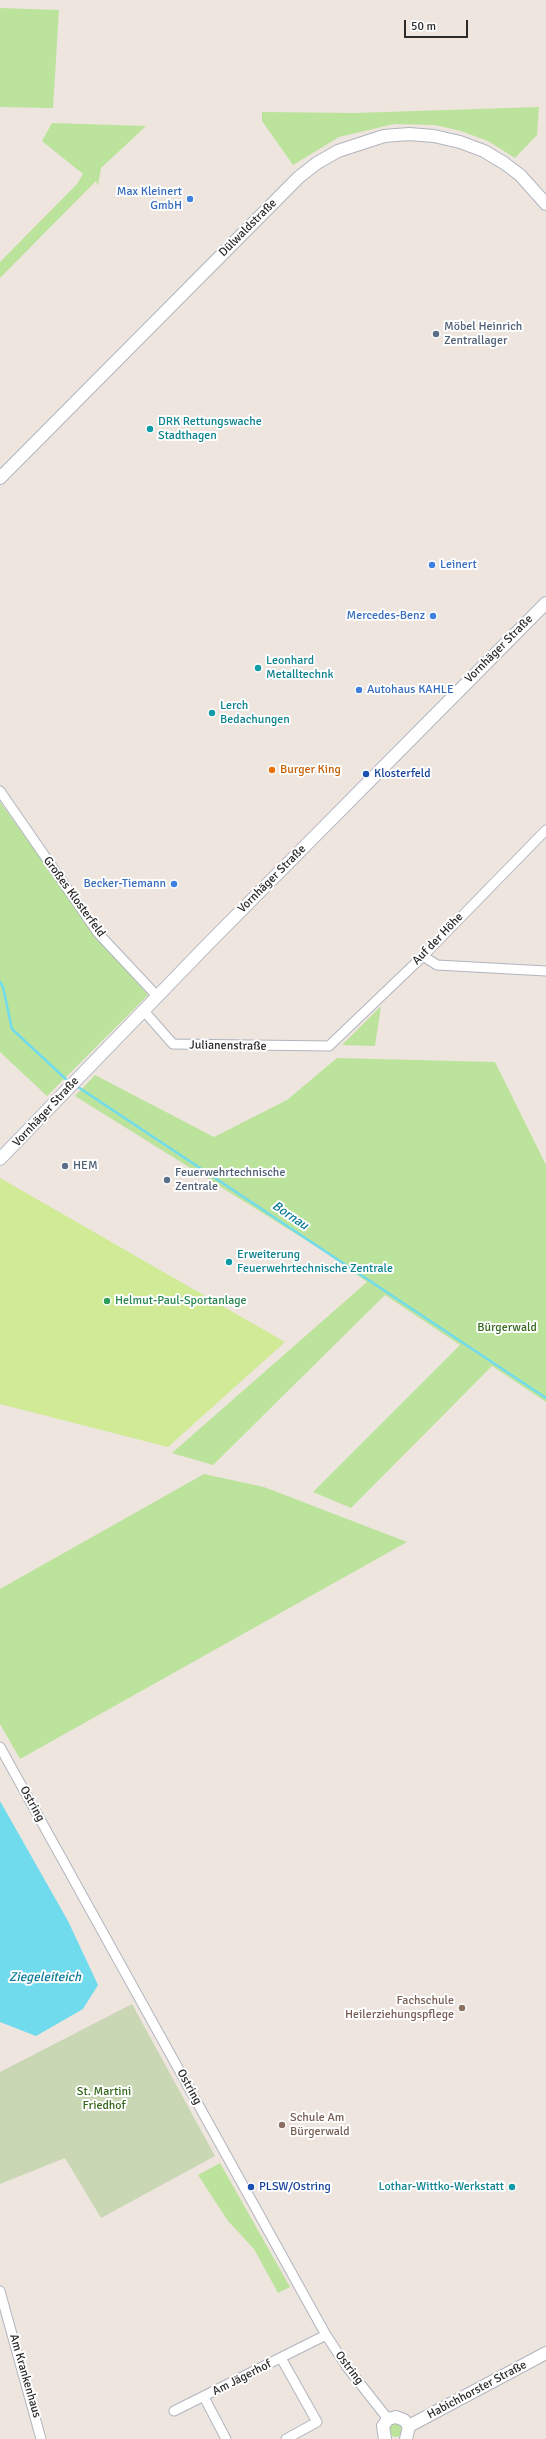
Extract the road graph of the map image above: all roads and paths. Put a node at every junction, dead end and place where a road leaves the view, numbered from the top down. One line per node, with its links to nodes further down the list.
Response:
1 (546, 204): 2 (main road, Dülwaldstraße)
2 (0, 478)
3 (546, 602): 8 (main road, Vornhäger Straße)
4 (0, 791): 8 (street, Großes Klosterfeld)
5 (546, 830): 6 (street, Auf der Höhe)
6 (422, 956): 7 (street); 10 (street, Auf der Höhe)
7 (546, 971)
8 (157, 996): 9 (main road, Vornhäger Straße)
9 (143, 1010): 10 (street, Julianenstraße); 11 (main road, Vornhäger Straße)
10 (329, 1046)
11 (0, 1159)
12 (0, 1747): 14 (street, Ostring)
13 (0, 2291): 21 (street, Am Krankenhaus)
14 (326, 2335): 16 (street, Am Jägerhof); 19 (street, Ostring)
15 (546, 2354): 20 (main road, Habichhorster Straße)
16 (281, 2358): 17 (street, Am Jägerhof); 23 (street, Am Jägerhof)
17 (204, 2397): 18 (street, Am Jägerhof); 22 (street, Am Jägerhof)
18 (174, 2411)
19 (388, 2419): 20 (main road); 24 (main road)
20 (409, 2426): 25 (main road)
21 (41, 2439)
22 (226, 2439)
23 (286, 2439)
24 (385, 2439)
25 (406, 2439)

